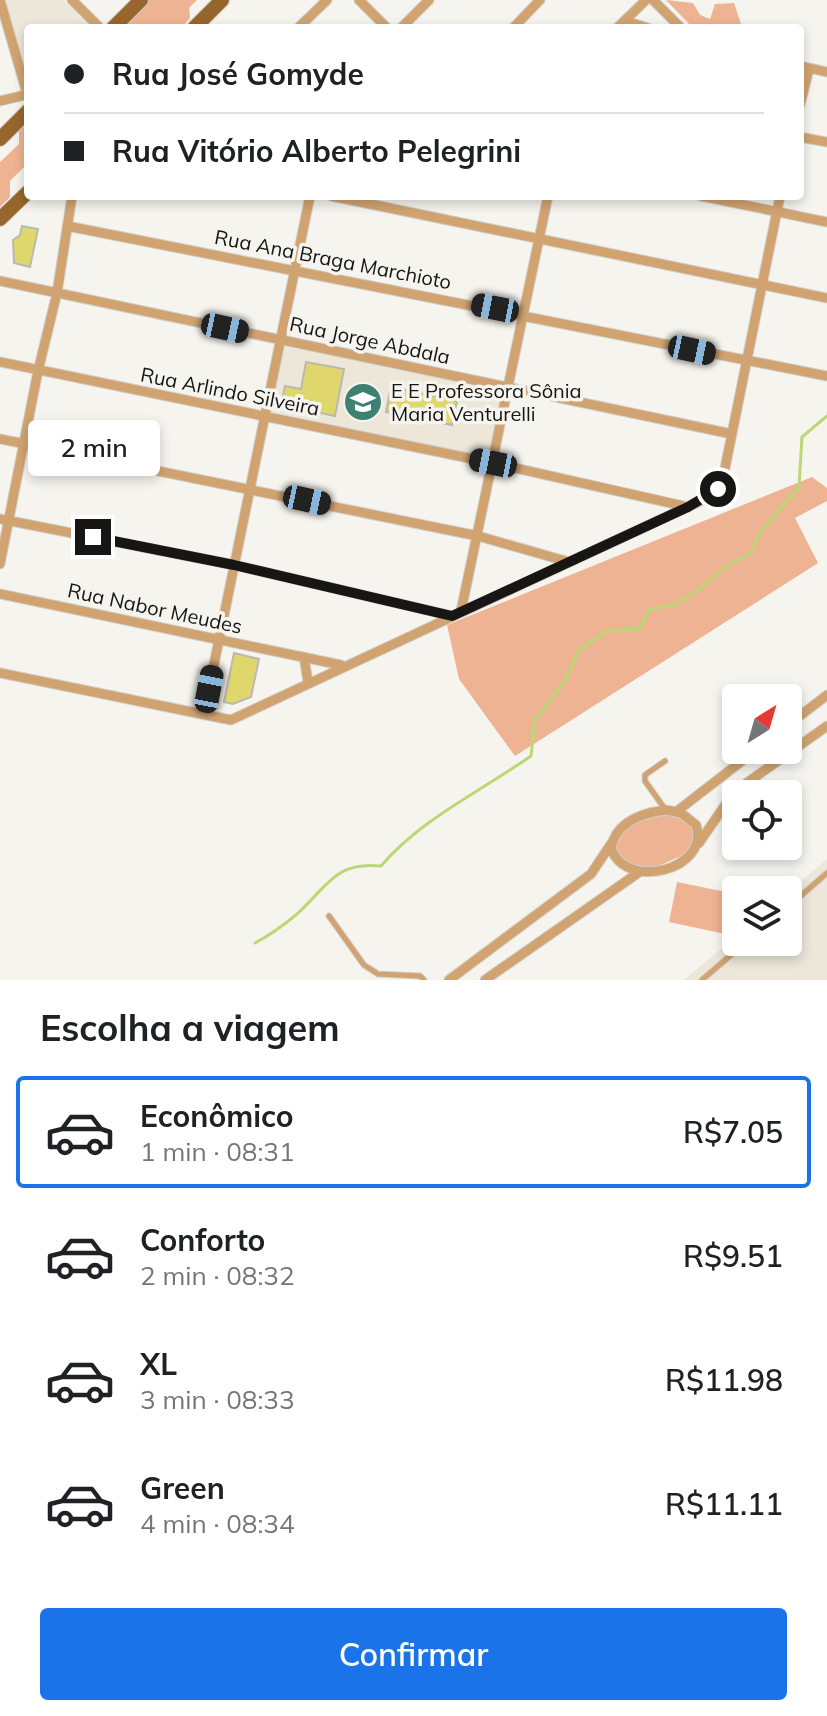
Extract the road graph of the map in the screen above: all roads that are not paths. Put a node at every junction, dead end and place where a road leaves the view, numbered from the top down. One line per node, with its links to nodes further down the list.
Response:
1 (0, 0): 22 (street)
2 (72, 0): 11 (street)
3 (141, 0): 12 (main road)
4 (222, 0): 13 (main road)
5 (327, 0): 14 (street)
6 (359, 0): 15 (street)
7 (429, 0): 16 (street)
8 (540, 0): 17 (street)
9 (646, 0): 18 (street)
10 (653, 0): 19 (street)
11 (96, 24)
12 (117, 24)
13 (198, 24)
14 (302, 24)
15 (383, 24)
16 (405, 24)
17 (517, 24)
18 (621, 24)
19 (677, 24)
20 (804, 68): 21 (street)
21 (827, 72)
22 (24, 85)
23 (24, 97): 24 (street)
24 (0, 101)
25 (24, 115): 27 (main road)
26 (804, 138): 28 (street)
27 (0, 139)
28 (827, 142)
29 (24, 196): 37 (main road)
30 (71, 200): 39 (street)
31 (309, 200): 41 (street)
32 (351, 200): 40 (street)
33 (547, 200): 40 (street)
34 (720, 200): 36 (street)
35 (779, 200): 36 (street)
36 (777, 212): 38 (street); 43 (street)
37 (0, 219)
38 (827, 222)
39 (67, 226): 41 (street, Rua Ana Braga Marchioto); 44 (street)
40 (540, 238): 43 (street); 46 (street)
41 (295, 269): 46 (street, Rua Ana Braga Marchioto); 47 (street)
42 (0, 281): 44 (street, Rua Jorge Abdala)
43 (762, 286): 45 (street); 49 (street)
44 (57, 293): 47 (street, Rua Jorge Abdala); 50 (street)
45 (827, 298)
46 (524, 314): 49 (street, Rua Ana Braga Marchioto); 52 (street)
47 (281, 339): 52 (street, Rua Jorge Abdala); 53 (street)
48 (0, 362): 50 (street, Rua Arlindo Silveira)
49 (747, 362): 51 (street, Rua Ana Braga Marchioto); 54 (street)
50 (38, 371): 53 (street, Rua Arlindo Silveira); 56 (street)
51 (827, 376)
52 (509, 387): 54 (street, Rua Jorge Abdala); 57 (street)
53 (265, 417): 57 (street, Rua Arlindo Silveira); 58 (street)
54 (732, 434): 59 (street)
55 (0, 439): 56 (street)
56 (23, 444): 58 (street); 60 (street)
57 (493, 463): 59 (street, Rua Arlindo Silveira); 61 (street)
58 (250, 489): 61 (street); 64 (street)
59 (688, 507): 62 (street)
60 (4, 520): 63 (street); 64 (street)
61 (478, 536): 62 (street); 67 (street)
62 (569, 562): 67 (street)
63 (0, 564)
64 (234, 565): 66 (street); 69 (street)
65 (0, 594): 69 (street, Rua Nabor Meudes)
66 (418, 608): 67 (street); 68 (street)
67 (457, 614): 68 (street)
68 (423, 629): 71 (street)
69 (219, 640): 70 (street, Rua Nabor Meudes); 75 (street)
70 (304, 657): 71 (street, Rua Nabor Meudes); 73 (street)
71 (343, 665): 73 (street)
72 (0, 673): 75 (street)
73 (308, 682): 75 (street)
74 (826, 699): 76 (street)
75 (204, 713)
76 (802, 715)
77 (827, 726): 82 (street)
78 (665, 761): 80 (lane)
79 (736, 764): 80 (street)
80 (671, 811): 81 (street); 82 (street)
81 (611, 844): 83 (street); 89 (street)
82 (697, 846): 83 (street)
83 (638, 873): 90 (street)
84 (827, 873): 85 (lane)
85 (802, 895)
86 (329, 916): 88 (lane)
87 (730, 956): 91 (lane)
88 (424, 980)
89 (449, 980)
90 (485, 980)
91 (702, 980)

